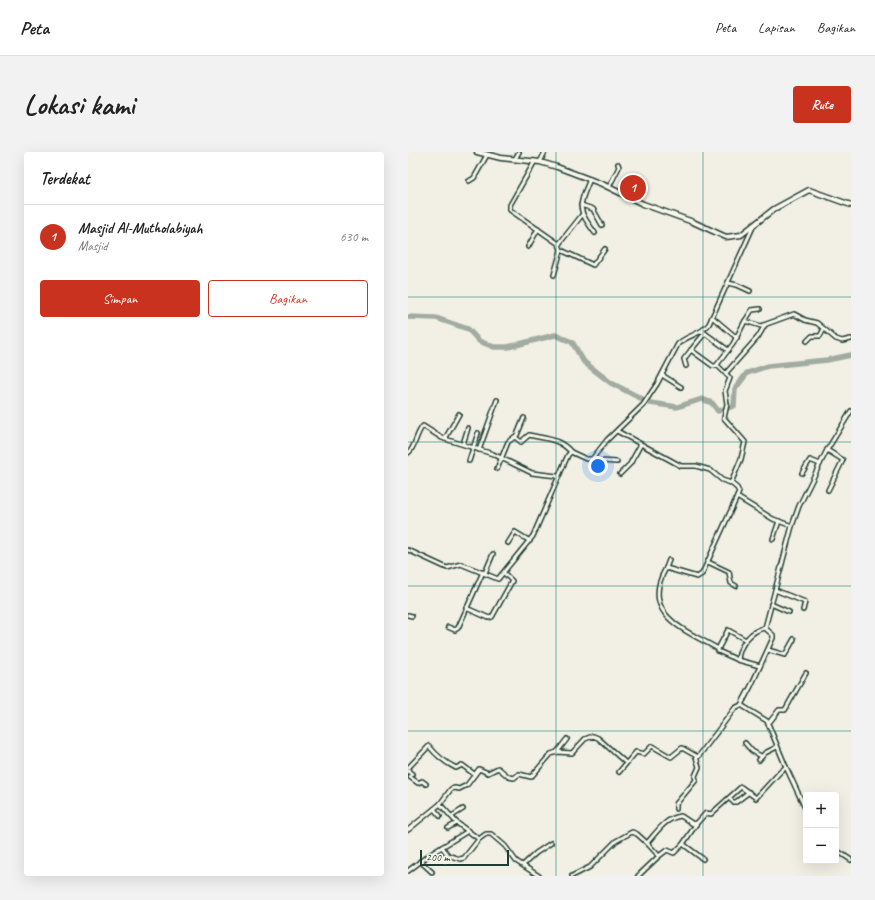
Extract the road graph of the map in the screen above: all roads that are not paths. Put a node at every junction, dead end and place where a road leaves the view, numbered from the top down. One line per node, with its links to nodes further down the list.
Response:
1 (477, 152): 4 (street)
2 (519, 152): 5 (street)
3 (545, 152): 7 (street)
4 (487, 154): 5 (street); 10 (street)
5 (515, 159): 6 (street)
6 (535, 161): 7 (street); 17 (street)
7 (540, 162): 9 (street)
8 (618, 164): 11 (street)
9 (590, 179): 11 (street); 12 (street)
10 (469, 181)
11 (609, 187): 16 (street)
12 (581, 204): 14 (street); 15 (street)
13 (851, 205): 16 (street)
14 (582, 215): 18 (street); 19 (street)
15 (602, 226)
16 (753, 227): 24 (street)
17 (538, 229): 19 (street); 20 (street)
18 (594, 233)
19 (559, 244): 22 (street)
20 (528, 247)
21 (605, 249): 22 (street)
22 (561, 250): 23 (street)
23 (554, 275)
24 (728, 283): 25 (street); 27 (street)
25 (750, 291)
26 (760, 309): 28 (street)
27 (712, 317): 31 (street); 32 (street)
28 (745, 321): 29 (street); 32 (street)
29 (766, 325): 30 (street); 39 (street)
30 (824, 329): 33 (street); 34 (street)
31 (704, 332): 35 (street); 36 (street); 40 (street)
32 (737, 338): 36 (street)
33 (851, 339)
34 (807, 341)
35 (691, 350): 37 (street); 38 (street)
36 (728, 350): 37 (street)
37 (717, 365): 39 (street)
38 (686, 366)
39 (726, 373): 67 (street)
40 (662, 375): 41 (street); 47 (street)
41 (681, 387)
42 (497, 400): 54 (street)
43 (851, 411): 55 (street)
44 (459, 414): 50 (street)
45 (524, 418): 49 (street)
46 (468, 428): 51 (street)
47 (617, 431): 52 (street); 59 (street)
48 (478, 433): 53 (street)
49 (515, 437): 56 (street); 58 (street)
50 (445, 439): 51 (street); 57 (street)
51 (463, 444): 53 (street)
52 (640, 444): 65 (street); 67 (street)
53 (473, 448): 54 (street); 60 (street)
54 (479, 450): 58 (street)
55 (827, 450): 62 (street); 68 (street)
56 (571, 452): 59 (street); 66 (street)
57 (408, 453)
58 (500, 457): 63 (street); 66 (street)
59 (592, 459): 61 (street)
60 (470, 461)
61 (617, 462)
62 (820, 464): 64 (street); 71 (street)
63 (497, 469)
64 (802, 473)
65 (620, 474)
66 (557, 476): 73 (street)
67 (731, 483): 69 (street)
68 (828, 490)
69 (737, 497): 70 (street); 78 (street)
70 (779, 521): 71 (street); 72 (street)
71 (792, 526): 83 (street)
72 (773, 539)
73 (530, 540): 74 (street); 81 (street)
74 (508, 543)
75 (408, 550): 80 (street)
76 (494, 554): 80 (street)
77 (670, 560): 79 (street)
78 (708, 562): 79 (street); 82 (street)
79 (666, 568): 94 (street)
80 (484, 573): 81 (street); 85 (street)
81 (504, 573): 85 (street)
82 (736, 586)
83 (775, 590): 84 (street); 86 (street)
84 (771, 604): 87 (street); 91 (street)
85 (466, 608): 90 (street)
86 (803, 610)
87 (789, 612)
88 (408, 615): 89 (street)
89 (412, 616)
90 (448, 627)
91 (765, 628): 93 (street); 95 (street)
92 (794, 638): 95 (street)
93 (746, 640): 94 (street); 96 (street)
94 (718, 649): 96 (street)
95 (768, 650): 97 (street)
96 (738, 660): 97 (street)
97 (760, 666): 99 (street)
98 (806, 673): 100 (street)
99 (741, 705): 100 (street); 105 (street)
100 (768, 724): 103 (street)
101 (567, 739): 104 (street)
102 (744, 743): 103 (street)
103 (777, 747): 107 (street)
104 (556, 752): 106 (street); 110 (street)
105 (696, 757): 106 (street); 119 (street)
106 (626, 763): 109 (street)
107 (786, 767): 113 (street); 116 (street)
108 (408, 770): 110 (street); 111 (street)
109 (619, 772)
110 (474, 774): 115 (street)
111 (409, 779): 112 (street)
112 (426, 784)
113 (749, 792): 114 (street); 114 (street)
114 (729, 798): 123 (street)
115 (440, 804): 117 (street); 121 (street)
116 (803, 804)
117 (434, 809): 120 (street); 125 (street)
118 (463, 809): 121 (street)
119 (676, 809)
120 (440, 816)
121 (452, 816): 122 (street)
122 (457, 822): 124 (street); 126 (street)
123 (697, 823): 129 (street); 130 (street)
124 (448, 828)
125 (408, 830)
126 (468, 832): 127 (street); 131 (street)
127 (479, 839): 131 (street); 137 (street)
128 (551, 843): 137 (street)
129 (647, 843): 133 (street); 141 (street)
130 (683, 844): 133 (street); 134 (street)
131 (442, 847): 136 (street)
132 (839, 852): 135 (street)
133 (659, 856): 142 (street)
134 (703, 859)
135 (851, 860)
136 (420, 861): 138 (street); 139 (street)
137 (523, 865): 140 (street)
138 (408, 871)
139 (432, 872)
140 (539, 876)
141 (572, 876)
142 (638, 876)

